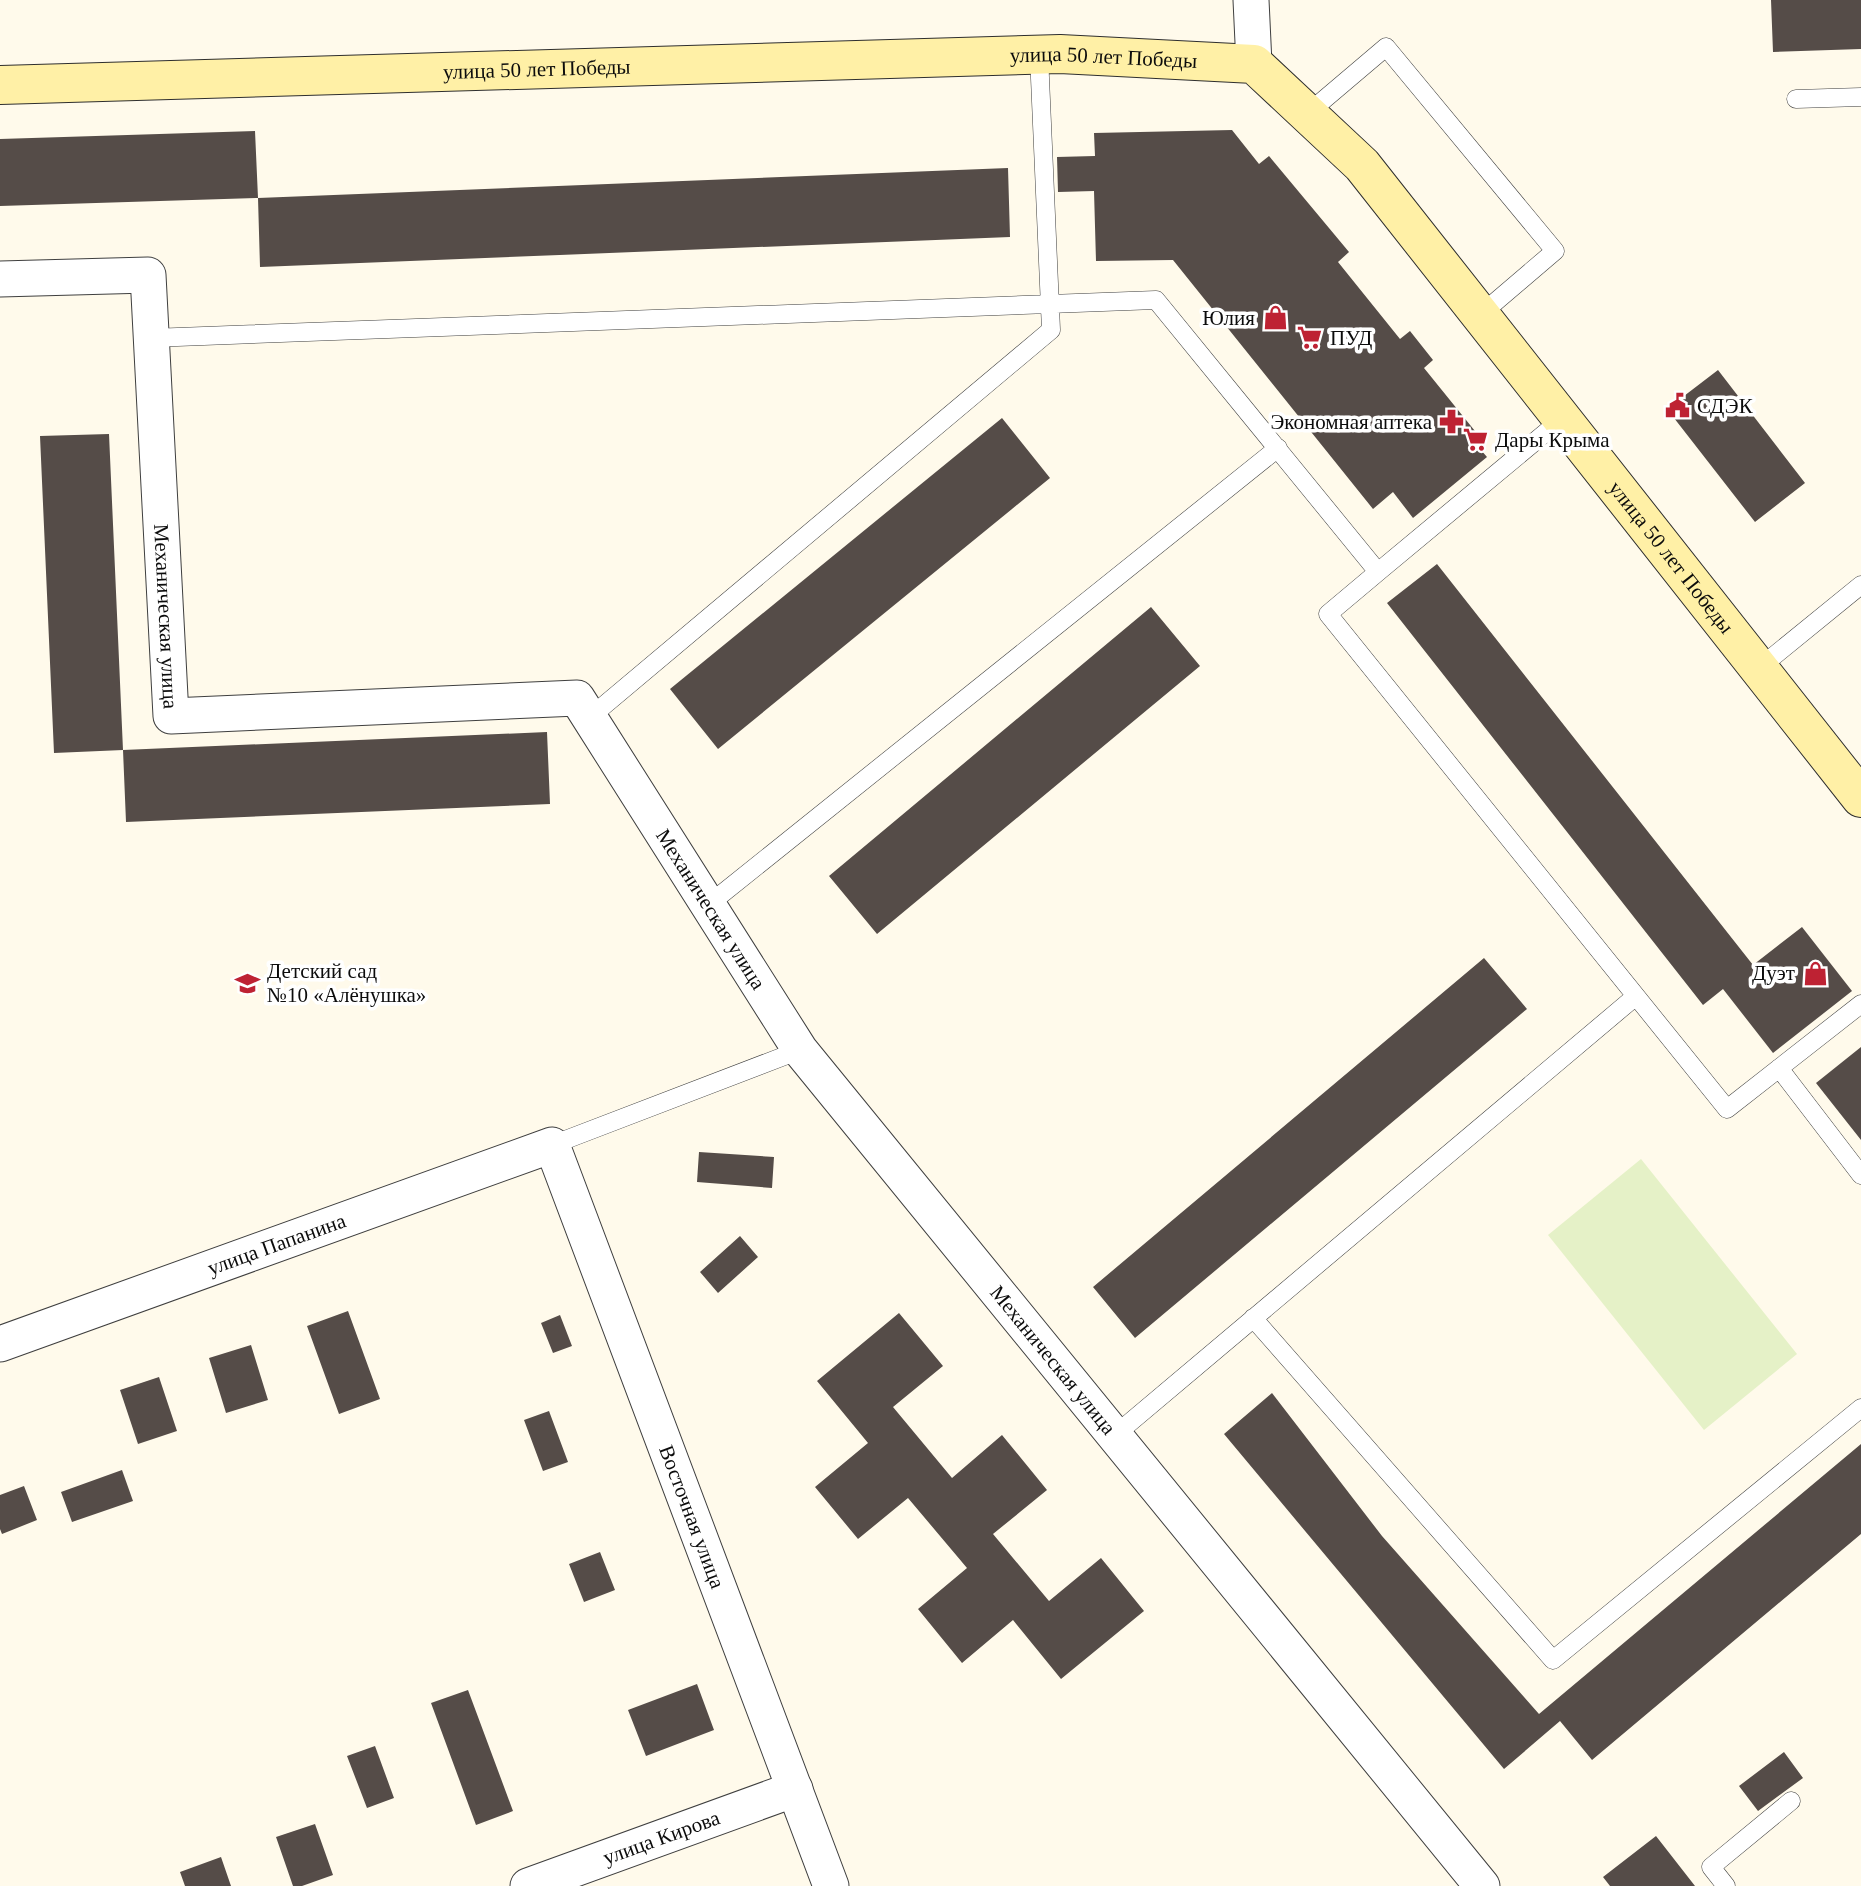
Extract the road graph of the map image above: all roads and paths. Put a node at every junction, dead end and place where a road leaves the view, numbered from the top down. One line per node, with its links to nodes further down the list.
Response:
1 (1251, 0): 3 (street)
2 (1039, 55): 3 (main road, улица 50 лет Победы); 4 (main road, улица 50 лет Победы); 9 (lane)
3 (1254, 64): 7 (main road, улица 50 лет Победы)
4 (0, 85)
5 (1861, 97): 6 (lane)
6 (1796, 99)
7 (1307, 114): 10 (main road, улица 50 лет Победы); 10 (lane)
8 (0, 279): 11 (street, Механическая улица)
9 (1050, 305): 11 (lane); 13 (lane); 17 (lane)
10 (1480, 314): 12 (main road, улица 50 лет Победы)
11 (151, 338): 17 (street, Механическая улица)
12 (1562, 419): 14 (lane); 16 (main road, улица 50 лет Победы)
13 (1278, 448): 14 (lane); 19 (lane)
14 (1378, 572): 20 (lane)
15 (1861, 585): 16 (lane)
16 (1759, 668): 18 (main road, улица 50 лет Победы)
17 (589, 718): 19 (street, Механическая улица)
18 (1861, 798)
19 (708, 905): 22 (street, Механическая улица)
20 (1636, 996): 23 (lane); 26 (lane)
21 (1861, 1004): 23 (lane)
22 (800, 1050): 24 (lane); 29 (street, Механическая улица)
23 (1779, 1068): 25 (lane)
24 (552, 1145): 27 (street, улица Папанина); 30 (street, Восточная улица)
25 (1861, 1175)
26 (1254, 1318): 28 (lane); 29 (lane)
27 (0, 1344)
28 (1861, 1408)
29 (1115, 1435): 34 (street, Механическая улица)
30 (795, 1789): 32 (street, улица Кирова); 33 (street, Восточная улица)
31 (1791, 1801): 35 (lane)
32 (528, 1886)
33 (831, 1886)
34 (1482, 1886)
35 (1726, 1886)

